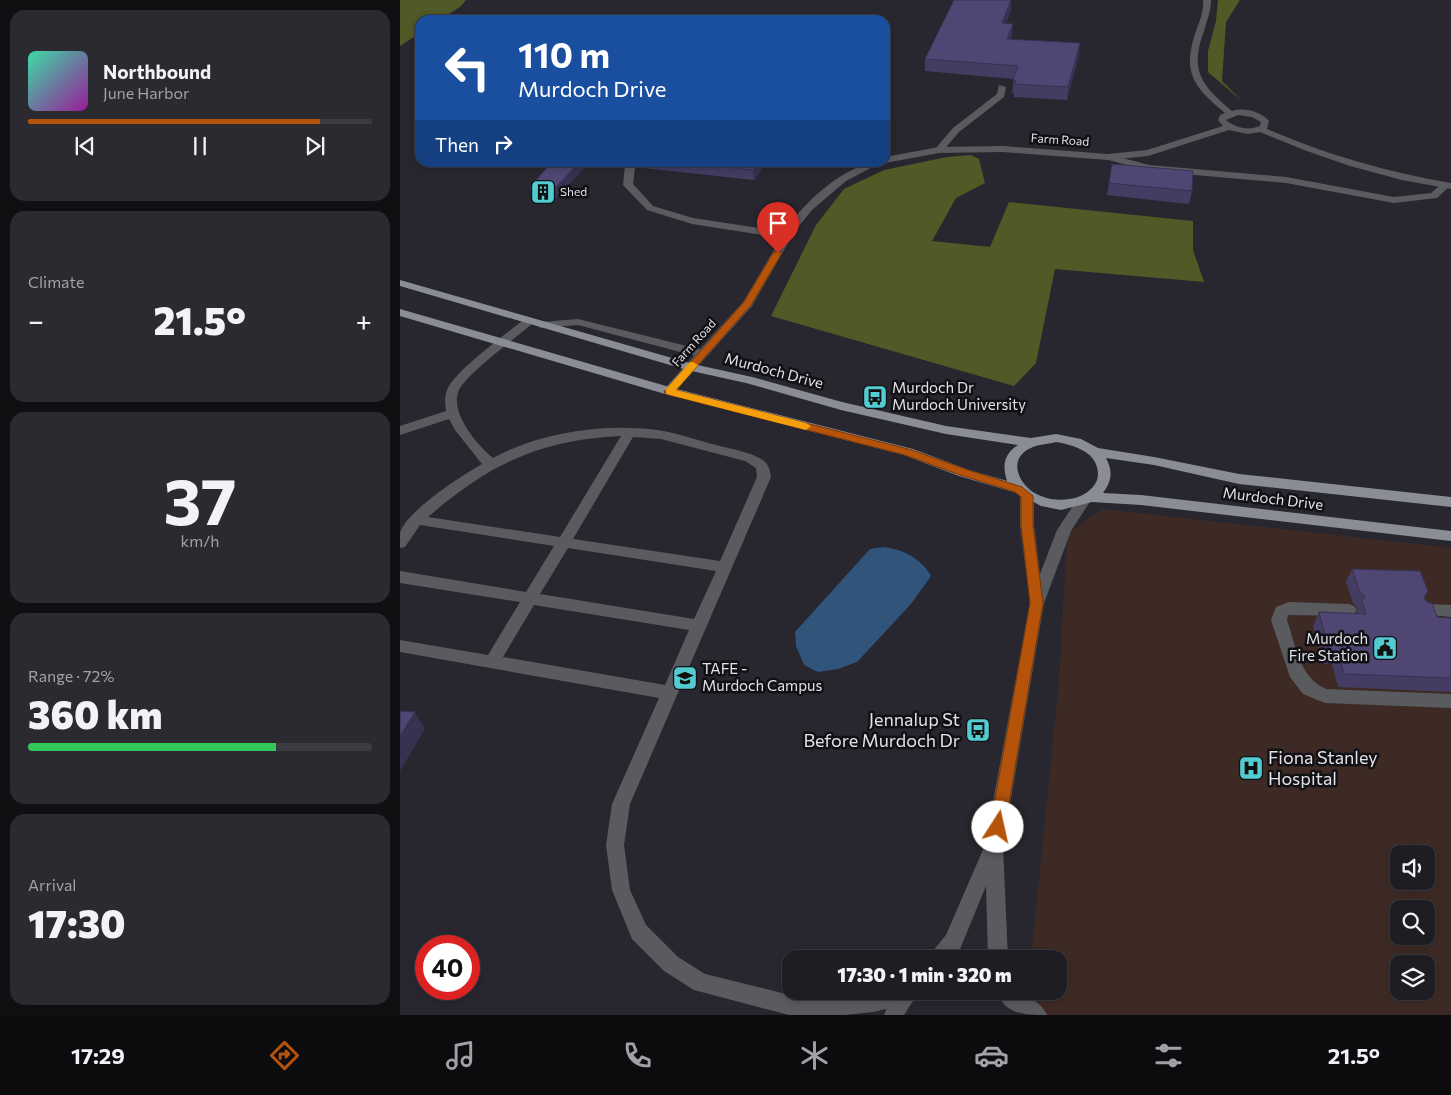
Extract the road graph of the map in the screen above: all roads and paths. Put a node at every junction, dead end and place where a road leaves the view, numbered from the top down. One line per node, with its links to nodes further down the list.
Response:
1 (1207, 0): 3 (street)
2 (1002, 87): 6 (street)
3 (1230, 113): 4 (street); 5 (street)
4 (1229, 127): 5 (street); 7 (street, Farm Road)
5 (1261, 129): 11 (street)
6 (939, 150): 7 (street, Farm Road); 8 (street, Farm Road)
7 (1108, 157): 11 (street)
8 (890, 159)
9 (630, 167): 12 (street)
10 (868, 167): 12 (street, Farm Road)
11 (1448, 186)
12 (788, 236): 17 (street, Farm Road)
13 (400, 283): 15 (main road, Murdoch Drive)
14 (400, 312): 16 (main road, Murdoch Drive)
15 (535, 323): 16 (street); 17 (street); 18 (main road, Murdoch Drive)
16 (504, 342): 19 (main road, Murdoch Drive); 20 (street)
17 (703, 354): 18 (street, Farm Road)
18 (691, 367): 19 (street, Farm Road); 23 (main road, Murdoch Drive)
19 (669, 392): 26 (main road, Murdoch Drive)
20 (452, 413): 21 (street); 25 (street)
21 (400, 431)
22 (629, 432): 25 (street); 31 (street); 33 (street)
23 (1029, 442): 24 (main road, Murdoch Drive); 26 (main road)
24 (1094, 452): 27 (main road); 28 (main road, Murdoch Drive)
25 (491, 464): 29 (street)
26 (1023, 492): 27 (main road, Murdoch Drive); 36 (street)
27 (1088, 498): 30 (main road, Murdoch Drive); 36 (street)
28 (1450, 505)
29 (418, 520): 31 (street); 32 (street)
30 (1451, 536)
31 (563, 542): 33 (street); 35 (street)
32 (400, 543)
33 (725, 567): 40 (street)
34 (400, 577): 35 (street)
35 (530, 599): 40 (street); 42 (street)
36 (1037, 603): 45 (street)
37 (1349, 610): 44 (street)
38 (1427, 610): 39 (street)
39 (1451, 611)
40 (699, 626): 43 (street)
41 (400, 646): 42 (street)
42 (491, 663): 43 (street)
43 (670, 693): 51 (street)
44 (1451, 701)
45 (994, 846): 46 (street); 47 (street)
46 (946, 950)
47 (998, 950)
48 (882, 1000): 51 (street)
49 (903, 1000): 52 (street)
50 (1011, 1001): 53 (street)
51 (810, 1012)
52 (894, 1015)
53 (1037, 1015)

